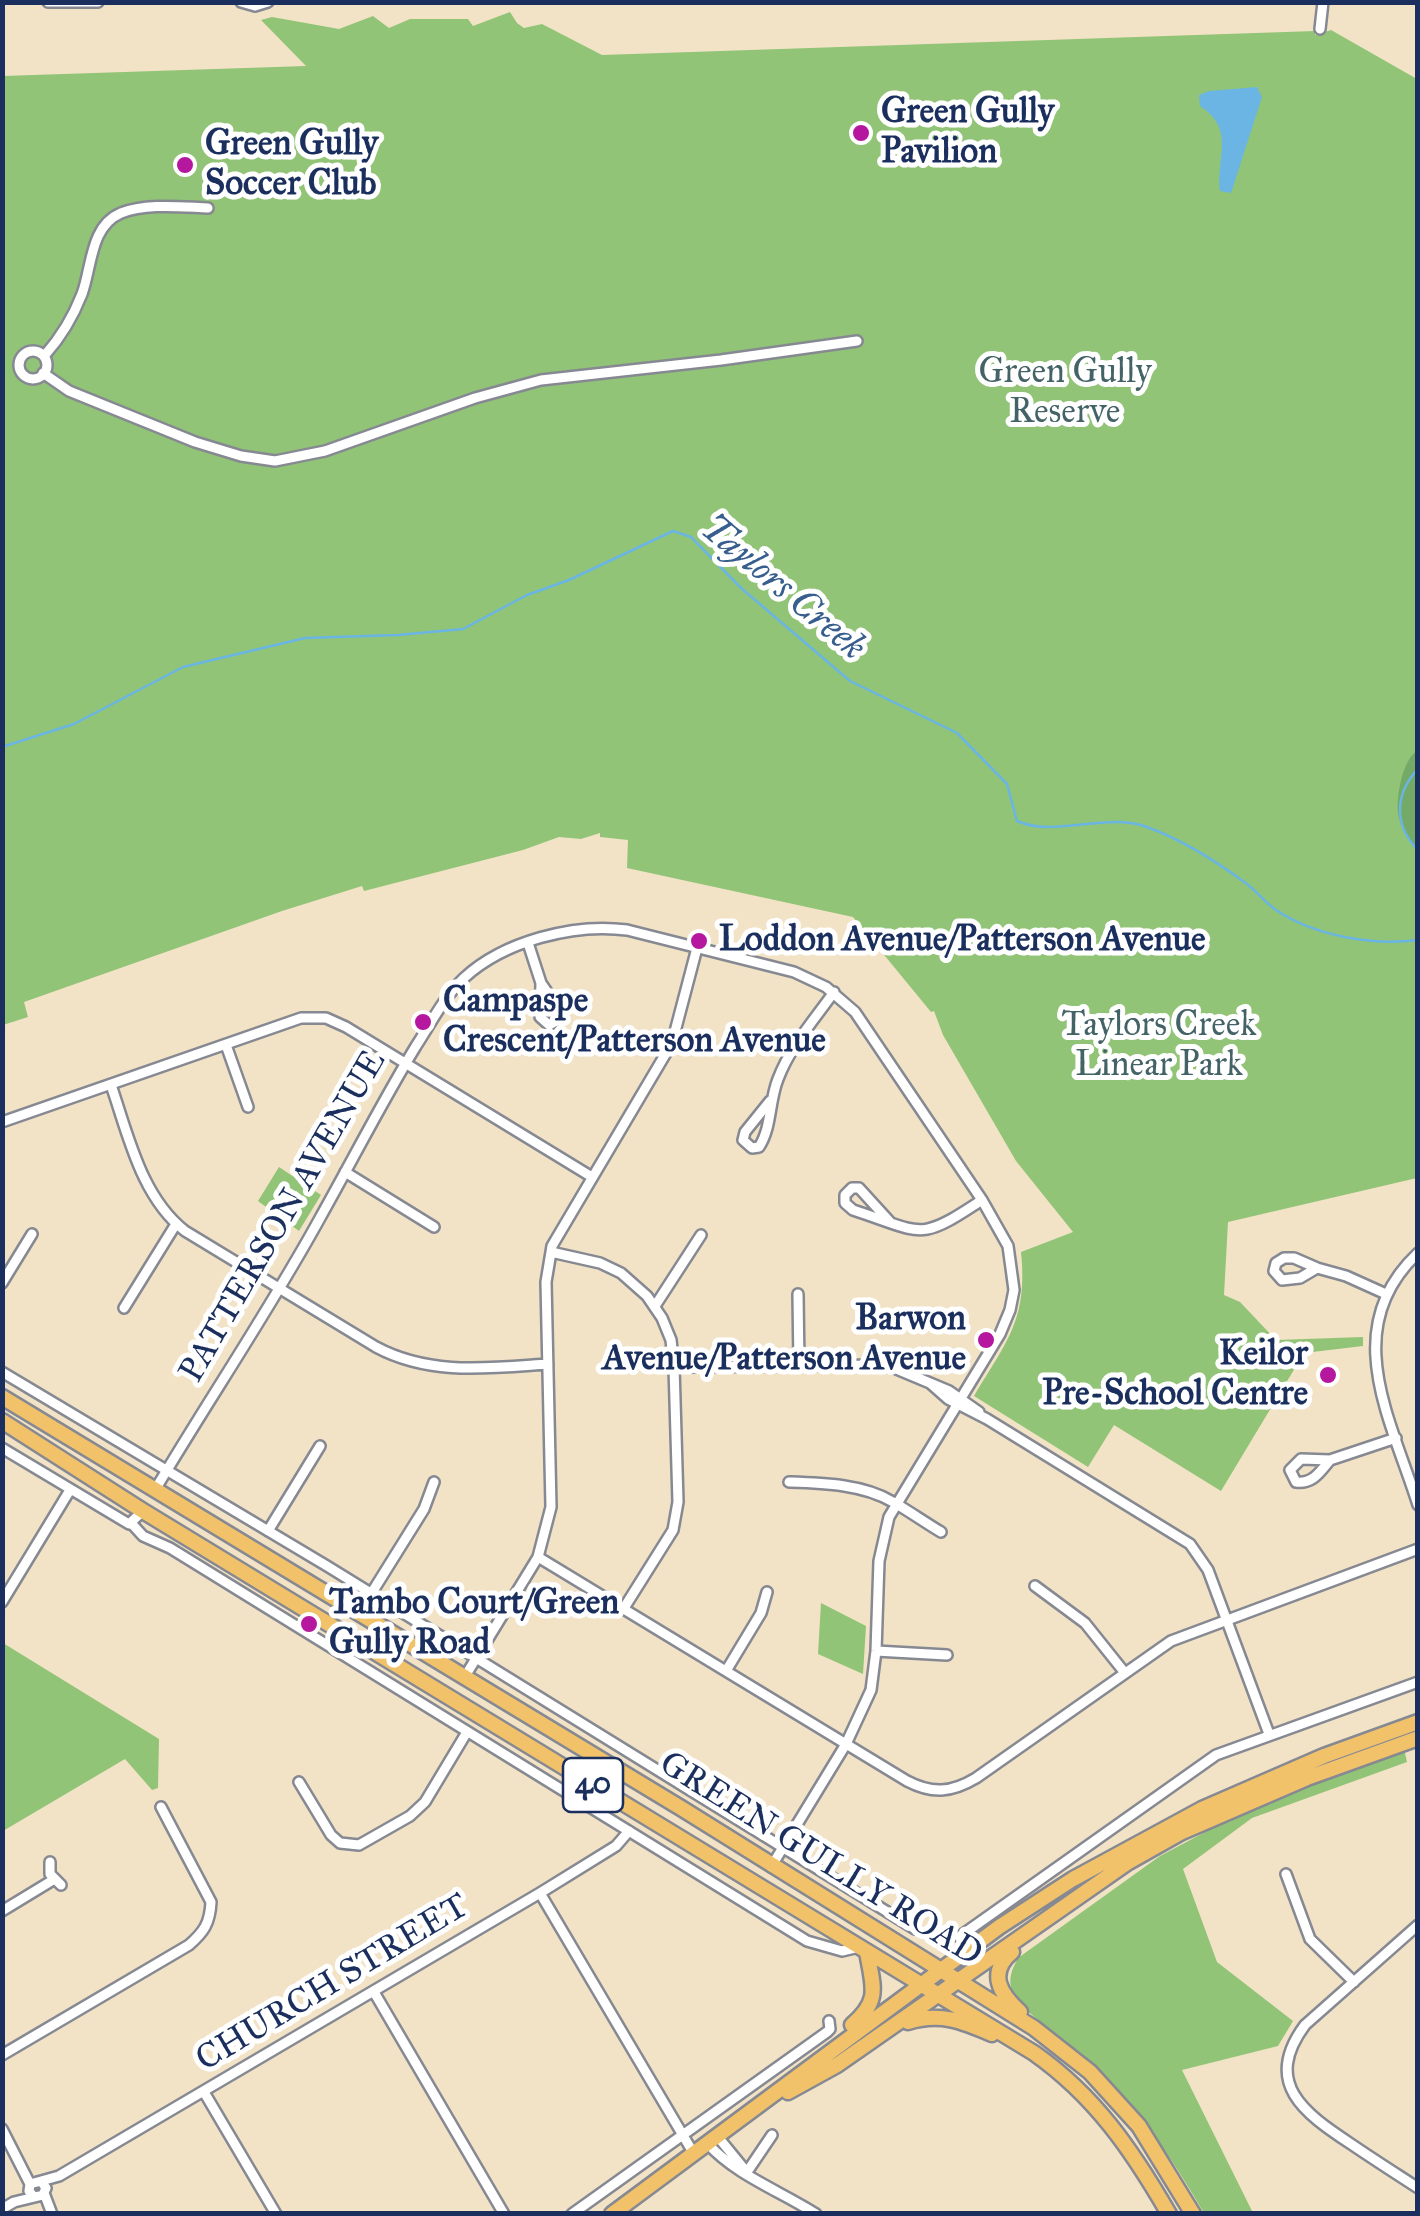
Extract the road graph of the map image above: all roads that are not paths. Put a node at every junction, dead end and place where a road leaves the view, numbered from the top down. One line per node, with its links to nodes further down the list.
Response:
1 (48, 2): 2 (street)
2 (98, 2)
3 (242, 2): 4 (street)
4 (268, 2)
5 (1323, 2): 6 (street)
6 (1320, 28)
7 (208, 208): 9 (street)
8 (856, 340): 12 (street)
9 (45, 355): 11 (street); 12 (street)
10 (4, 368): 11 (street)
11 (17, 368): 12 (street)
12 (43, 373)
13 (528, 943): 14 (street, PATTERSON AVENUE); 15 (street); 18 (street, PATTERSON AVENUE)
14 (697, 948): 16 (street, PATTERSON AVENUE); 24 (street)
15 (541, 983)
16 (834, 992): 20 (street); 25 (street, PATTERSON AVENUE)
17 (226, 1045): 18 (street); 19 (street); 21 (street)
18 (406, 1063): 23 (street, PATTERSON AVENUE); 24 (street)
19 (111, 1084): 22 (street); 27 (street)
20 (770, 1100): 20 (street)
21 (248, 1106)
22 (2, 1122)
23 (345, 1172): 28 (street); 35 (street, PATTERSON AVENUE)
24 (592, 1177): 31 (street)
25 (982, 1200): 26 (street); 45 (street, PATTERSON AVENUE)
26 (890, 1222): 26 (street)
27 (176, 1224): 35 (street); 39 (street)
28 (434, 1227)
29 (32, 1234): 34 (street)
30 (701, 1235): 38 (street)
31 (551, 1252): 38 (street); 40 (street)
32 (1418, 1253): 37 (street)
33 (1317, 1268): 37 (street)
34 (2, 1283)
35 (278, 1287): 40 (street); 51 (street, PATTERSON AVENUE)
36 (798, 1294): 42 (street)
37 (1386, 1294): 47 (street)
38 (656, 1306): 41 (street)
39 (124, 1308)
40 (548, 1364): 64 (street)
41 (674, 1366): 42 (street); 69 (street)
42 (799, 1366): 45 (street)
43 (2, 1372): 51 (street)
44 (2, 1397): 56 (main road, GREEN GULLY ROAD / 40)
45 (959, 1401): 57 (street, PATTERSON AVENUE); 70 (street)
46 (2, 1421): 59 (main road, GREEN GULLY ROAD / 40)
47 (1396, 1438): 50 (street); 54 (street)
48 (320, 1446): 61 (street)
49 (2, 1448): 55 (street)
50 (1330, 1460)
51 (166, 1472): 56 (street, PATTERSON AVENUE); 61 (street)
52 (434, 1482): 67 (street)
53 (789, 1482): 57 (street)
54 (1414, 1485): 58 (street)
55 (70, 1490): 60 (street); 68 (street)
56 (155, 1490): 59 (main road); 76 (main road, GREEN GULLY ROAD / 40)
57 (896, 1504): 62 (street); 71 (street, PATTERSON AVENUE)
58 (1418, 1505)
59 (143, 1511): 60 (street); 78 (main road, GREEN GULLY ROAD / 40)
60 (132, 1524): 79 (street)
61 (268, 1530): 67 (street)
62 (941, 1532)
63 (1418, 1548): 70 (street)
64 (538, 1557): 69 (street); 73 (street)
65 (1035, 1586): 75 (street)
66 (767, 1592): 74 (street)
67 (371, 1594): 73 (street)
68 (2, 1602)
69 (624, 1608): 74 (street)
70 (1227, 1620): 75 (street); 82 (street)
71 (876, 1651): 72 (street); 83 (street, PATTERSON AVENUE)
72 (947, 1655)
73 (476, 1659): 76 (street); 87 (street)
74 (726, 1671): 83 (street)
75 (1125, 1673): 83 (street)
76 (464, 1678): 78 (main road); 90 (main road, GREEN GULLY ROAD / 40)
77 (1418, 1682): 82 (street)
78 (452, 1698): 79 (street); 97 (main road, GREEN GULLY ROAD / 40)
79 (440, 1715): 80 (street)
80 (467, 1732): 84 (street); 86 (street)
81 (1416, 1733): 89 (main road); 98 (main road)
82 (1269, 1734): 96 (street)
83 (846, 1744): 87 (street, PATTERSON AVENUE)
84 (299, 1782)
85 (160, 1807): 108 (street)
86 (630, 1832): 92 (street, CHURCH STREET); 97 (street)
87 (782, 1848): 90 (street, PATTERSON AVENUE); 95 (street)
88 (50, 1862): 93 (street)
89 (1127, 1863): 99 (main road); 106 (main road)
90 (771, 1867): 98 (main road, GREEN GULLY ROAD / 40)
91 (1286, 1874): 100 (street)
92 (540, 1894): 102 (street, CHURCH STREET); 113 (street)
93 (2, 1911)
94 (1418, 1926): 100 (street)
95 (915, 1929)
96 (959, 1937)
97 (863, 1950): 101 (main road, GREEN GULLY ROAD / 40); 109 (main road)
98 (941, 1971): 99 (main road, GREEN GULLY ROAD / 40); 101 (main road)
99 (959, 1982): 103 (main road); 106 (main road, GREEN GULLY ROAD / 40)
100 (1354, 1982): 118 (street)
101 (922, 1984): 103 (main road, GREEN GULLY ROAD / 40); 109 (main road)
102 (374, 1992): 110 (street, CHURCH STREET); 123 (street)
103 (941, 1994): 105 (main road); 107 (main road, GREEN GULLY ROAD / 40)
104 (829, 2022): 113 (street)
105 (892, 2028): 107 (main road); 111 (main road)
106 (1051, 2040): 128 (main road, GREEN GULLY ROAD / 40)
107 (1034, 2053): 127 (main road, GREEN GULLY ROAD / 40)
108 (2, 2055)
109 (820, 2058): 111 (main road)
110 (204, 2092): 119 (street, CHURCH STREET); 122 (street)
111 (753, 2112): 115 (main road)
112 (2, 2130): 119 (street)
113 (682, 2135): 116 (street); 124 (street)
114 (772, 2136): 117 (street)
115 (713, 2140): 116 (main road); 117 (street)
116 (694, 2154): 125 (main road)
117 (747, 2172): 126 (street)
118 (1418, 2188)
119 (37, 2189): 120 (street, CHURCH STREET); 121 (street)
120 (2, 2209)
121 (51, 2212)
122 (276, 2214)
123 (504, 2214)
124 (572, 2214)
125 (612, 2214)
126 (816, 2214)
127 (1170, 2214)
128 (1193, 2214)

